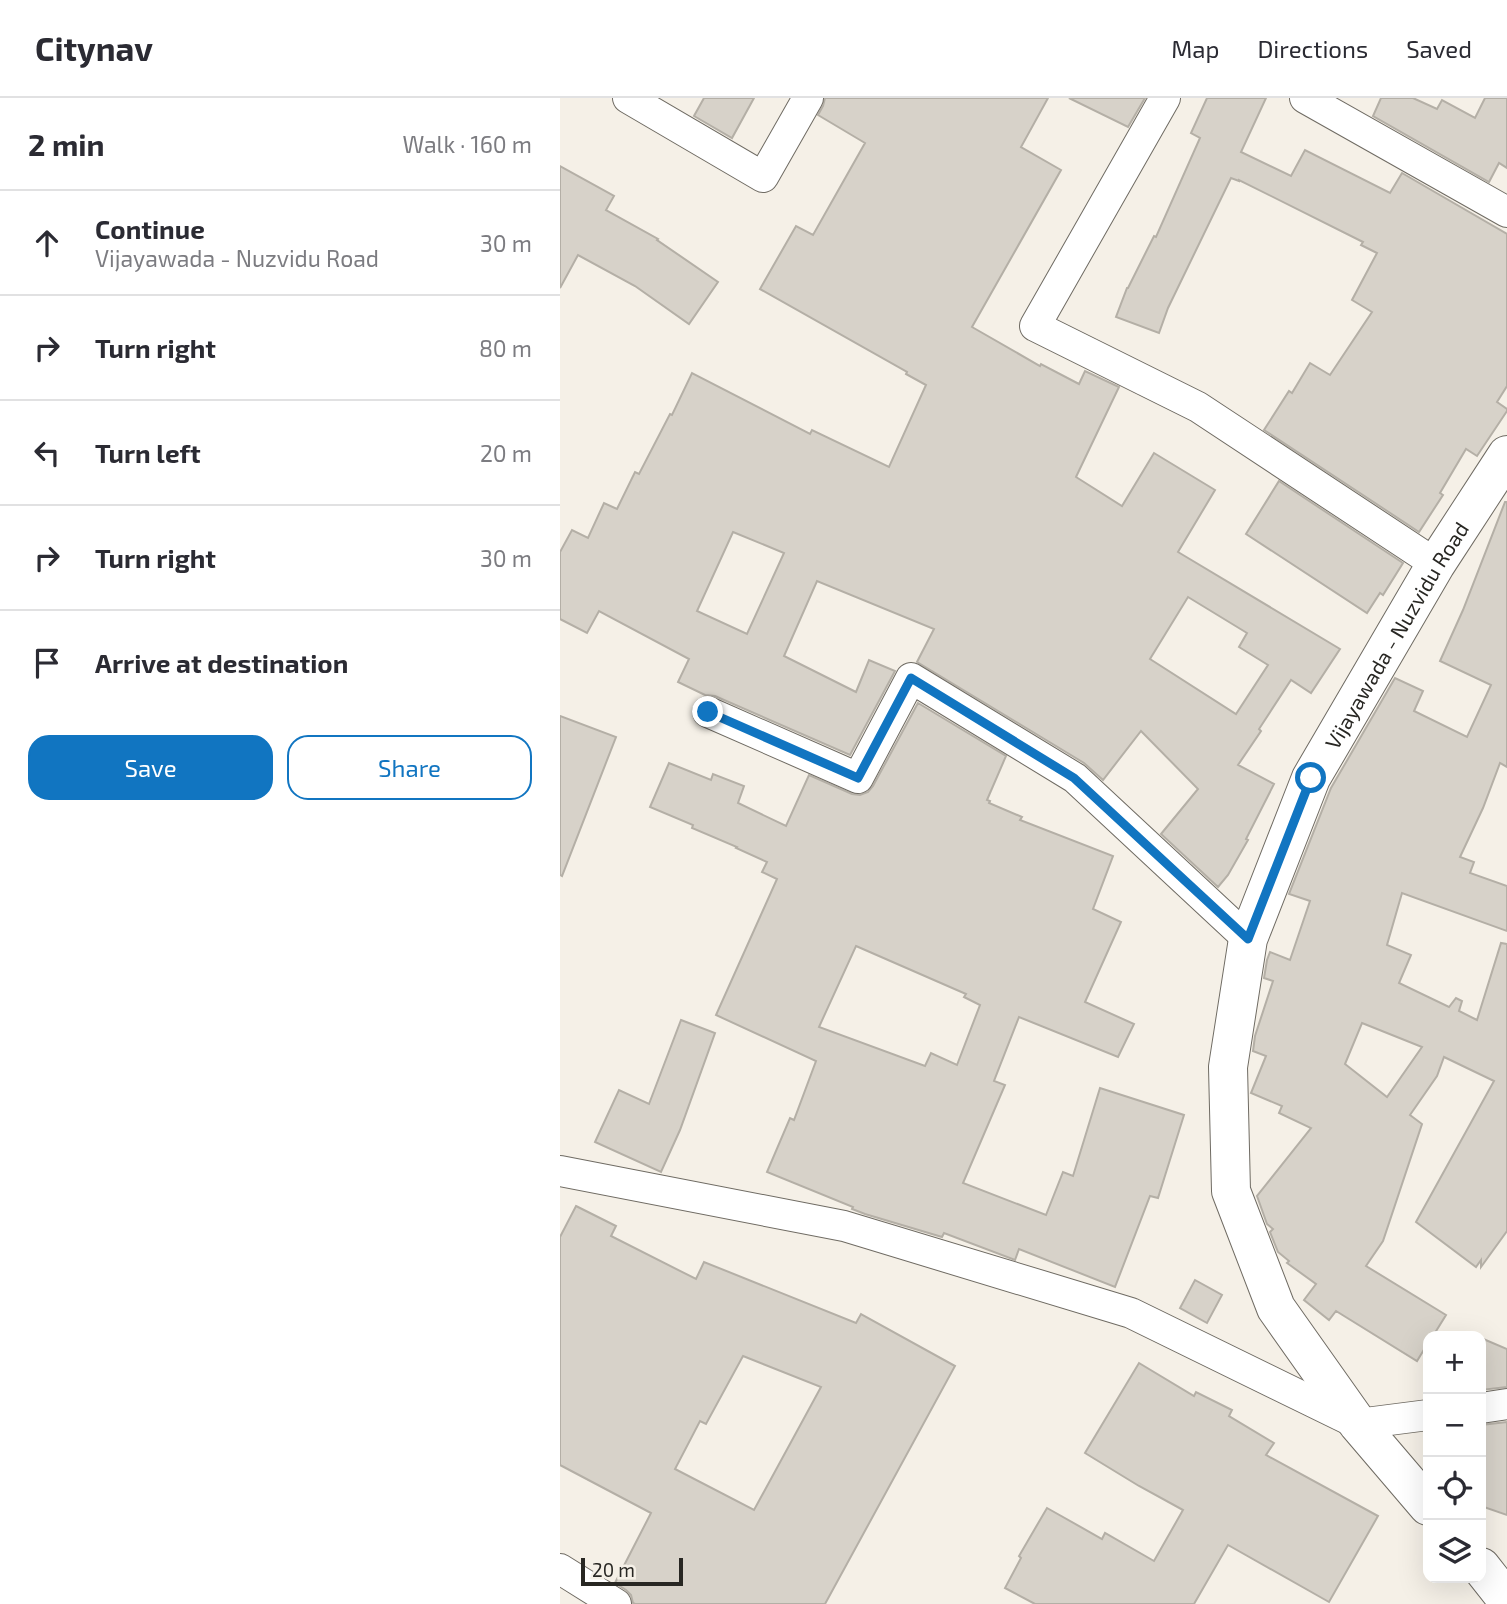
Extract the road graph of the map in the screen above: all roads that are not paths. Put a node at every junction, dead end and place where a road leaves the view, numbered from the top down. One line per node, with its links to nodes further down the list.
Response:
1 (628, 98): 2 (street)
2 (808, 98)
3 (1165, 98): 7 (street)
4 (1305, 98): 5 (street)
5 (1507, 212)
6 (1507, 456): 7 (street, Vijayawada - Nuzvidu Road)
7 (1436, 564): 9 (street, Vijayawada - Nuzvidu Road)
8 (708, 712): 9 (street)
9 (1248, 939): 14 (street, Vijayawada - Nuzvidu Road)
10 (560, 1171): 14 (street)
11 (1507, 1404): 12 (street)
12 (1486, 1407)
13 (1423, 1416): 14 (street)
14 (1358, 1424): 15 (street, Vijayawada - Nuzvidu Road)
15 (1423, 1500)
16 (560, 1569): 19 (street)
17 (1486, 1573): 18 (street)
18 (1507, 1600)
19 (616, 1604)

